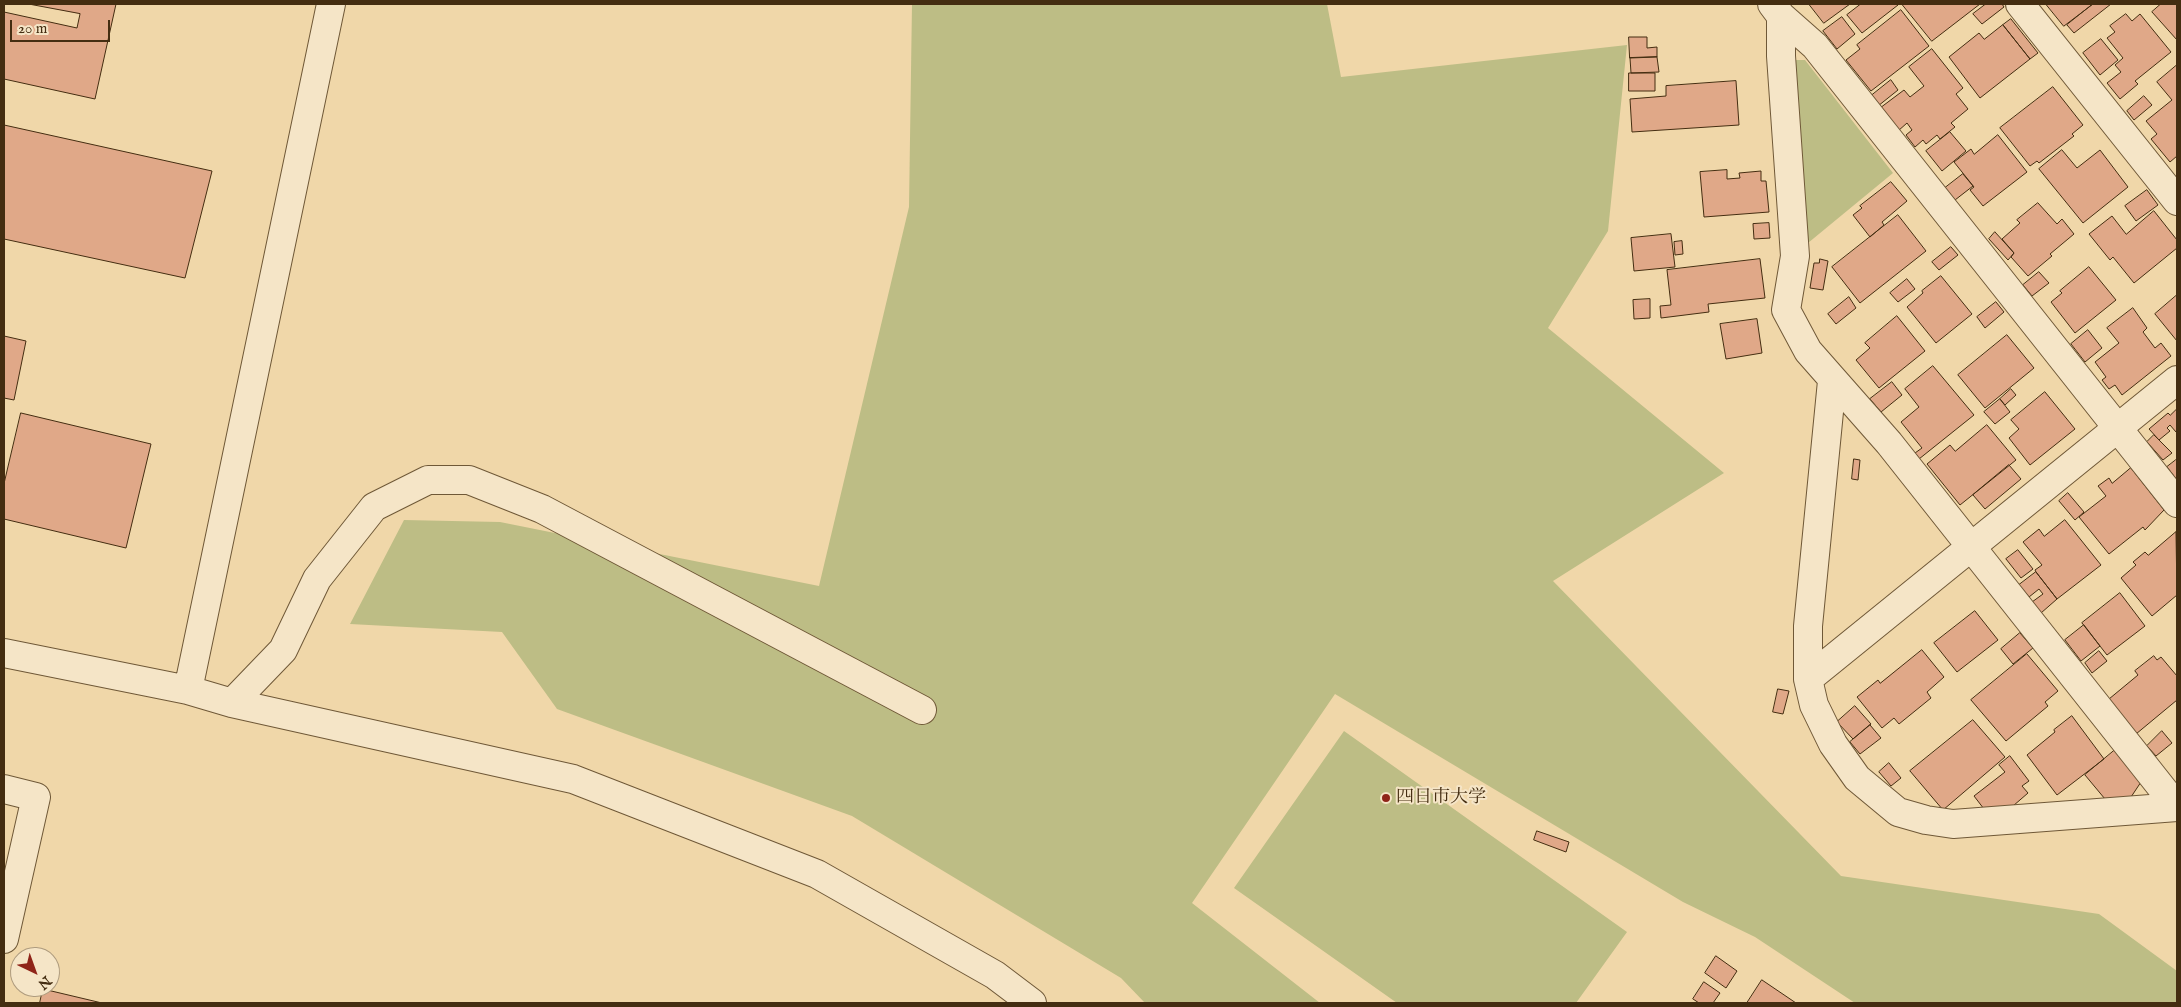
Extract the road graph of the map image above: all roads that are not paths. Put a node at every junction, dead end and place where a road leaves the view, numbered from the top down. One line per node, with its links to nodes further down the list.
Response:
1 (331, 4): 12 (street)
2 (2020, 4): 4 (street)
3 (1776, 10): 6 (street); 7 (street)
4 (2177, 201)
5 (2177, 380): 7 (street)
6 (1832, 381): 9 (street); 11 (street)
7 (2117, 428): 8 (street); 9 (street)
8 (2177, 503)
9 (1970, 547): 11 (street); 11 (street)
10 (4, 653): 12 (street)
11 (1808, 679)
12 (188, 690): 13 (street)
13 (232, 703): 14 (street); 17 (street)
14 (922, 710)
15 (4, 789): 16 (street)
16 (4, 939)
17 (1032, 1003)

